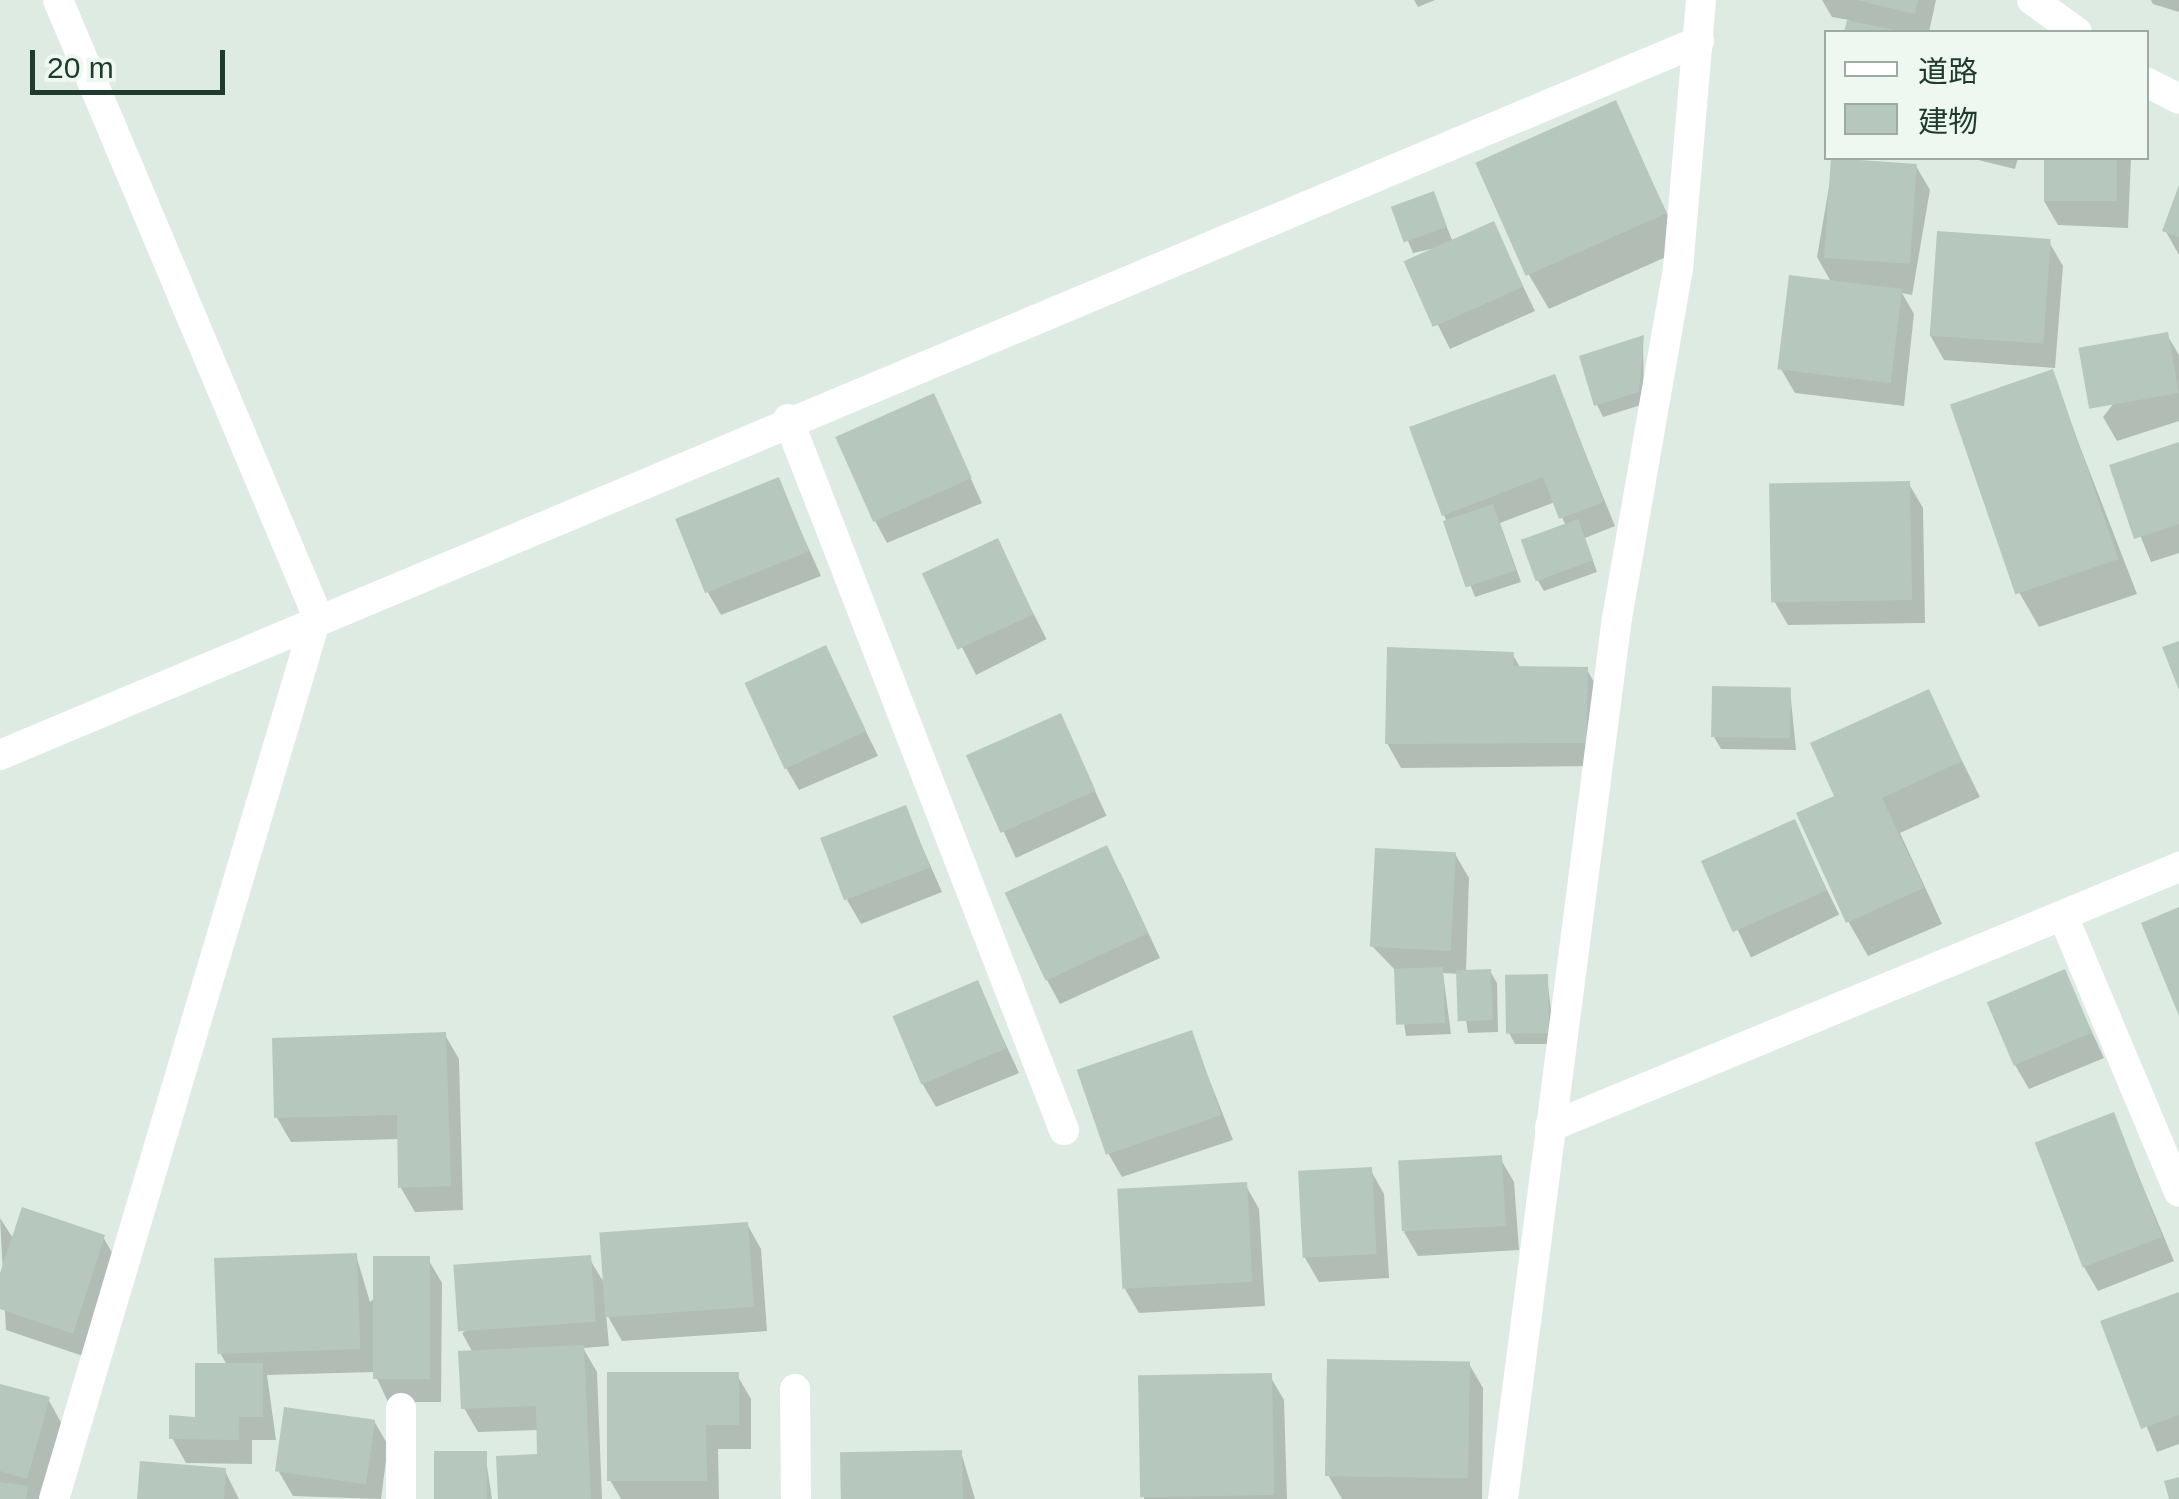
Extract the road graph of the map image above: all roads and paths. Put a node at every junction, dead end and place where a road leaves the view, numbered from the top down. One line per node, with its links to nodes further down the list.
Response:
1 (58, 0): 9 (street)
2 (1701, 0): 5 (street)
3 (2032, 0): 4 (street)
4 (2075, 30)
5 (1699, 41): 8 (street); 13 (street)
6 (2149, 84): 7 (street)
7 (2179, 99)
8 (788, 419): 9 (street); 14 (street)
9 (316, 615): 10 (street); 18 (street)
10 (0, 755)
11 (2179, 867): 12 (street)
12 (2063, 916): 13 (street); 15 (street)
13 (1550, 1127): 21 (street)
14 (1064, 1130)
15 (2179, 1192)
16 (795, 1388): 20 (street)
17 (401, 1408): 19 (street)
18 (54, 1499)
19 (401, 1499)
20 (796, 1499)
21 (1504, 1499)

